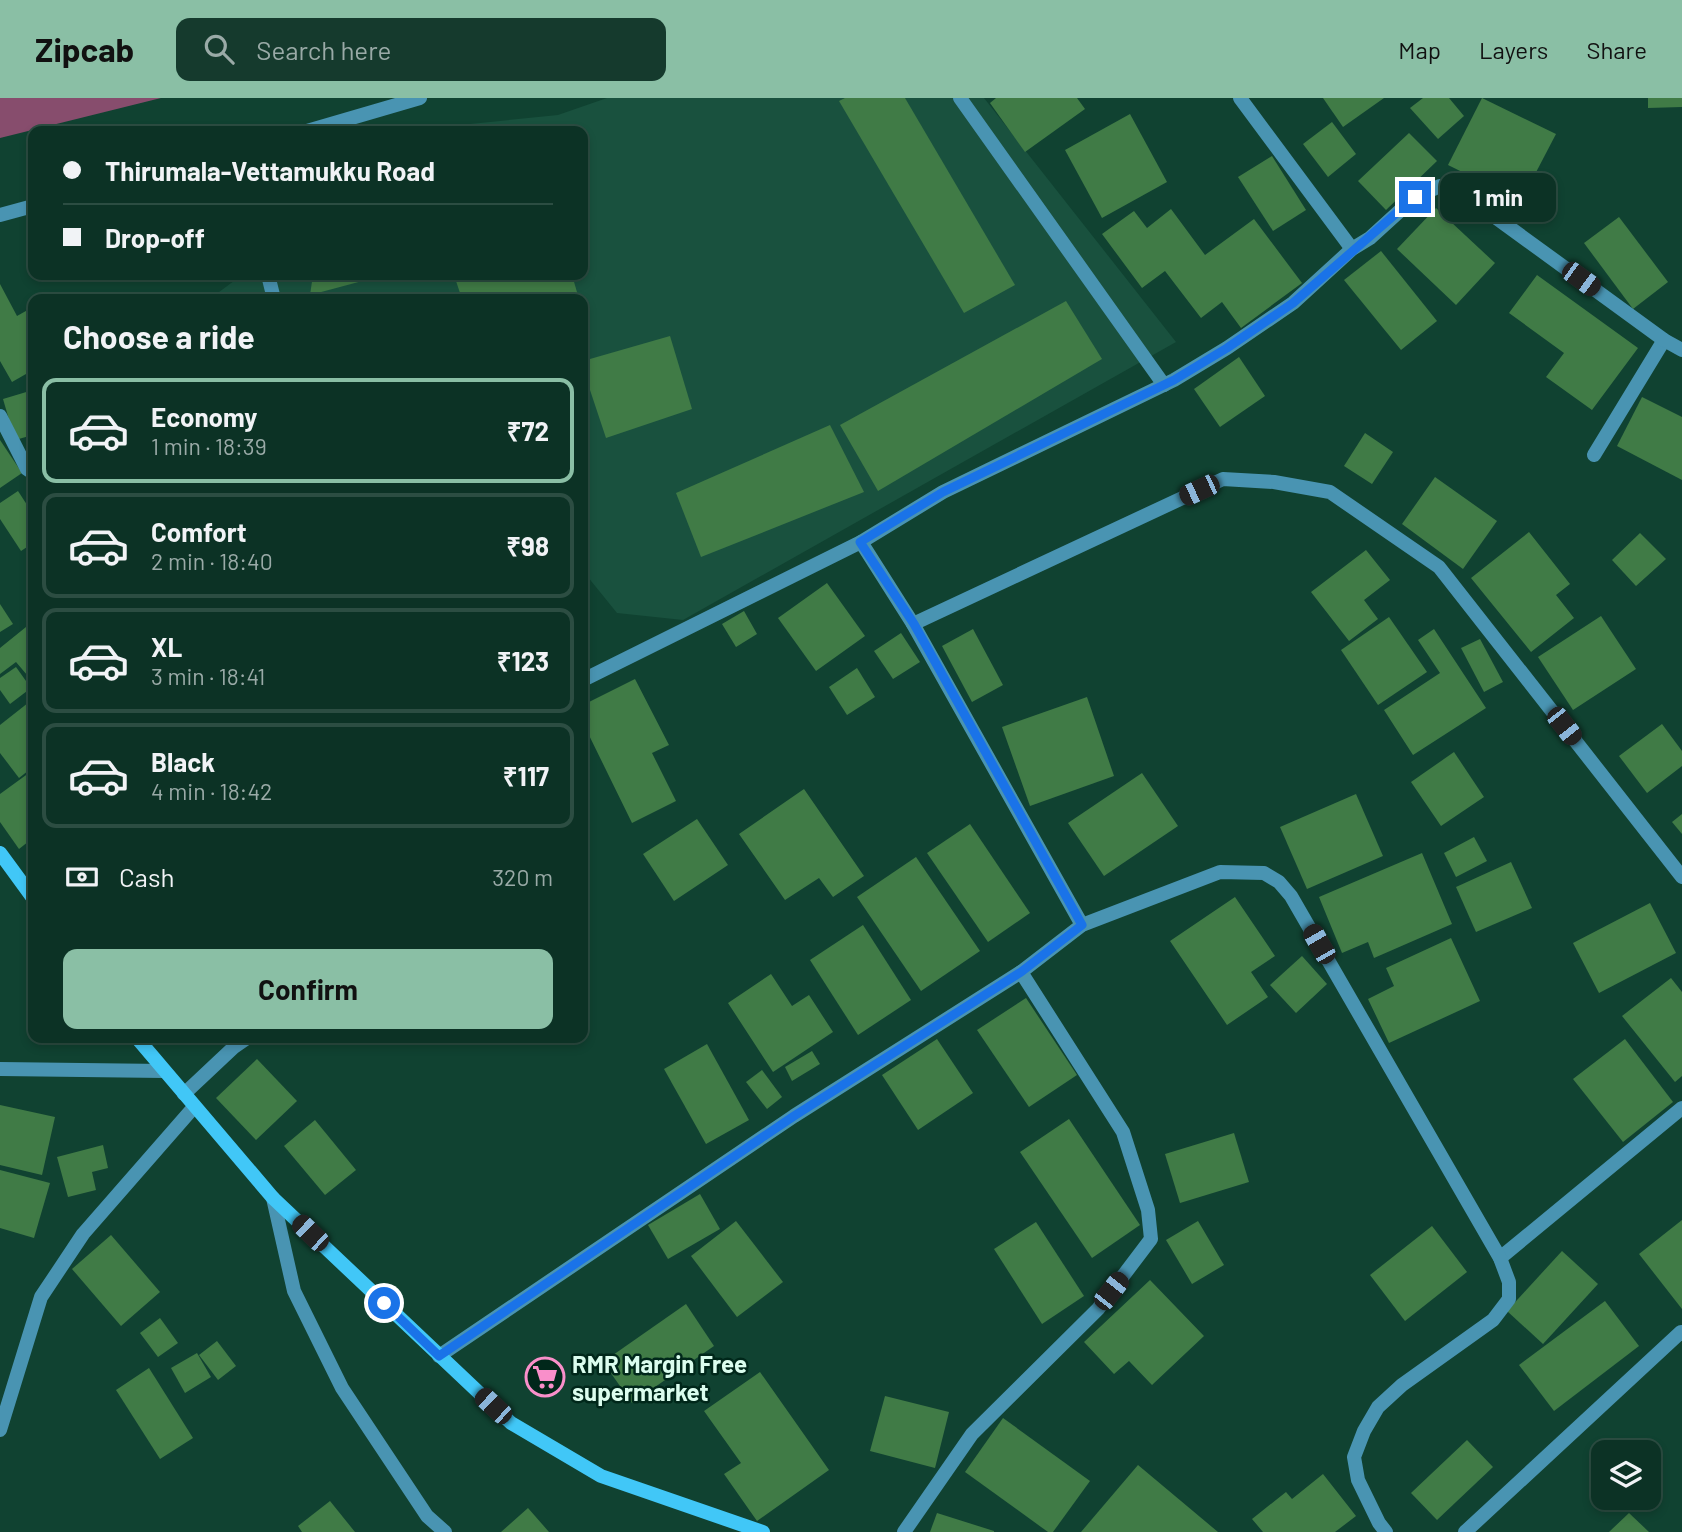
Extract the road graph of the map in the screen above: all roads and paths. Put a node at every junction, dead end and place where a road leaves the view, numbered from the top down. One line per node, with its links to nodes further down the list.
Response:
1 (420, 98): 4 (street)
2 (960, 98): 10 (street)
3 (1240, 98): 7 (street)
4 (324, 126)
5 (28, 207): 6 (street)
6 (0, 215)
7 (1352, 250): 8 (street); 10 (street)
8 (1664, 340): 9 (street); 12 (street)
9 (1682, 351)
10 (1164, 385): 14 (street)
11 (0, 416): 13 (street)
12 (1594, 455)
13 (28, 470)
14 (860, 542): 15 (street); 16 (street)
15 (914, 624): 18 (street); 20 (street)
16 (588, 678)
17 (0, 853): 19 (main road)
18 (1682, 877)
19 (28, 887)
20 (1082, 925): 21 (street); 30 (street)
21 (1021, 972): 32 (street); 36 (street)
22 (141, 1043): 25 (main road)
23 (239, 1043): 26 (street)
24 (0, 1069): 25 (street)
25 (164, 1071): 26 (main road)
26 (184, 1094): 27 (main road)
27 (194, 1107): 29 (main road); 33 (street)
28 (1682, 1108): 30 (street)
29 (274, 1198): 32 (main road); 34 (street)
30 (1500, 1258): 37 (street)
31 (1682, 1335): 38 (street)
32 (439, 1356): 35 (main road)
33 (0, 1430)
34 (445, 1532)
35 (763, 1532)
36 (904, 1532)
37 (1386, 1532)
38 (1465, 1532)

